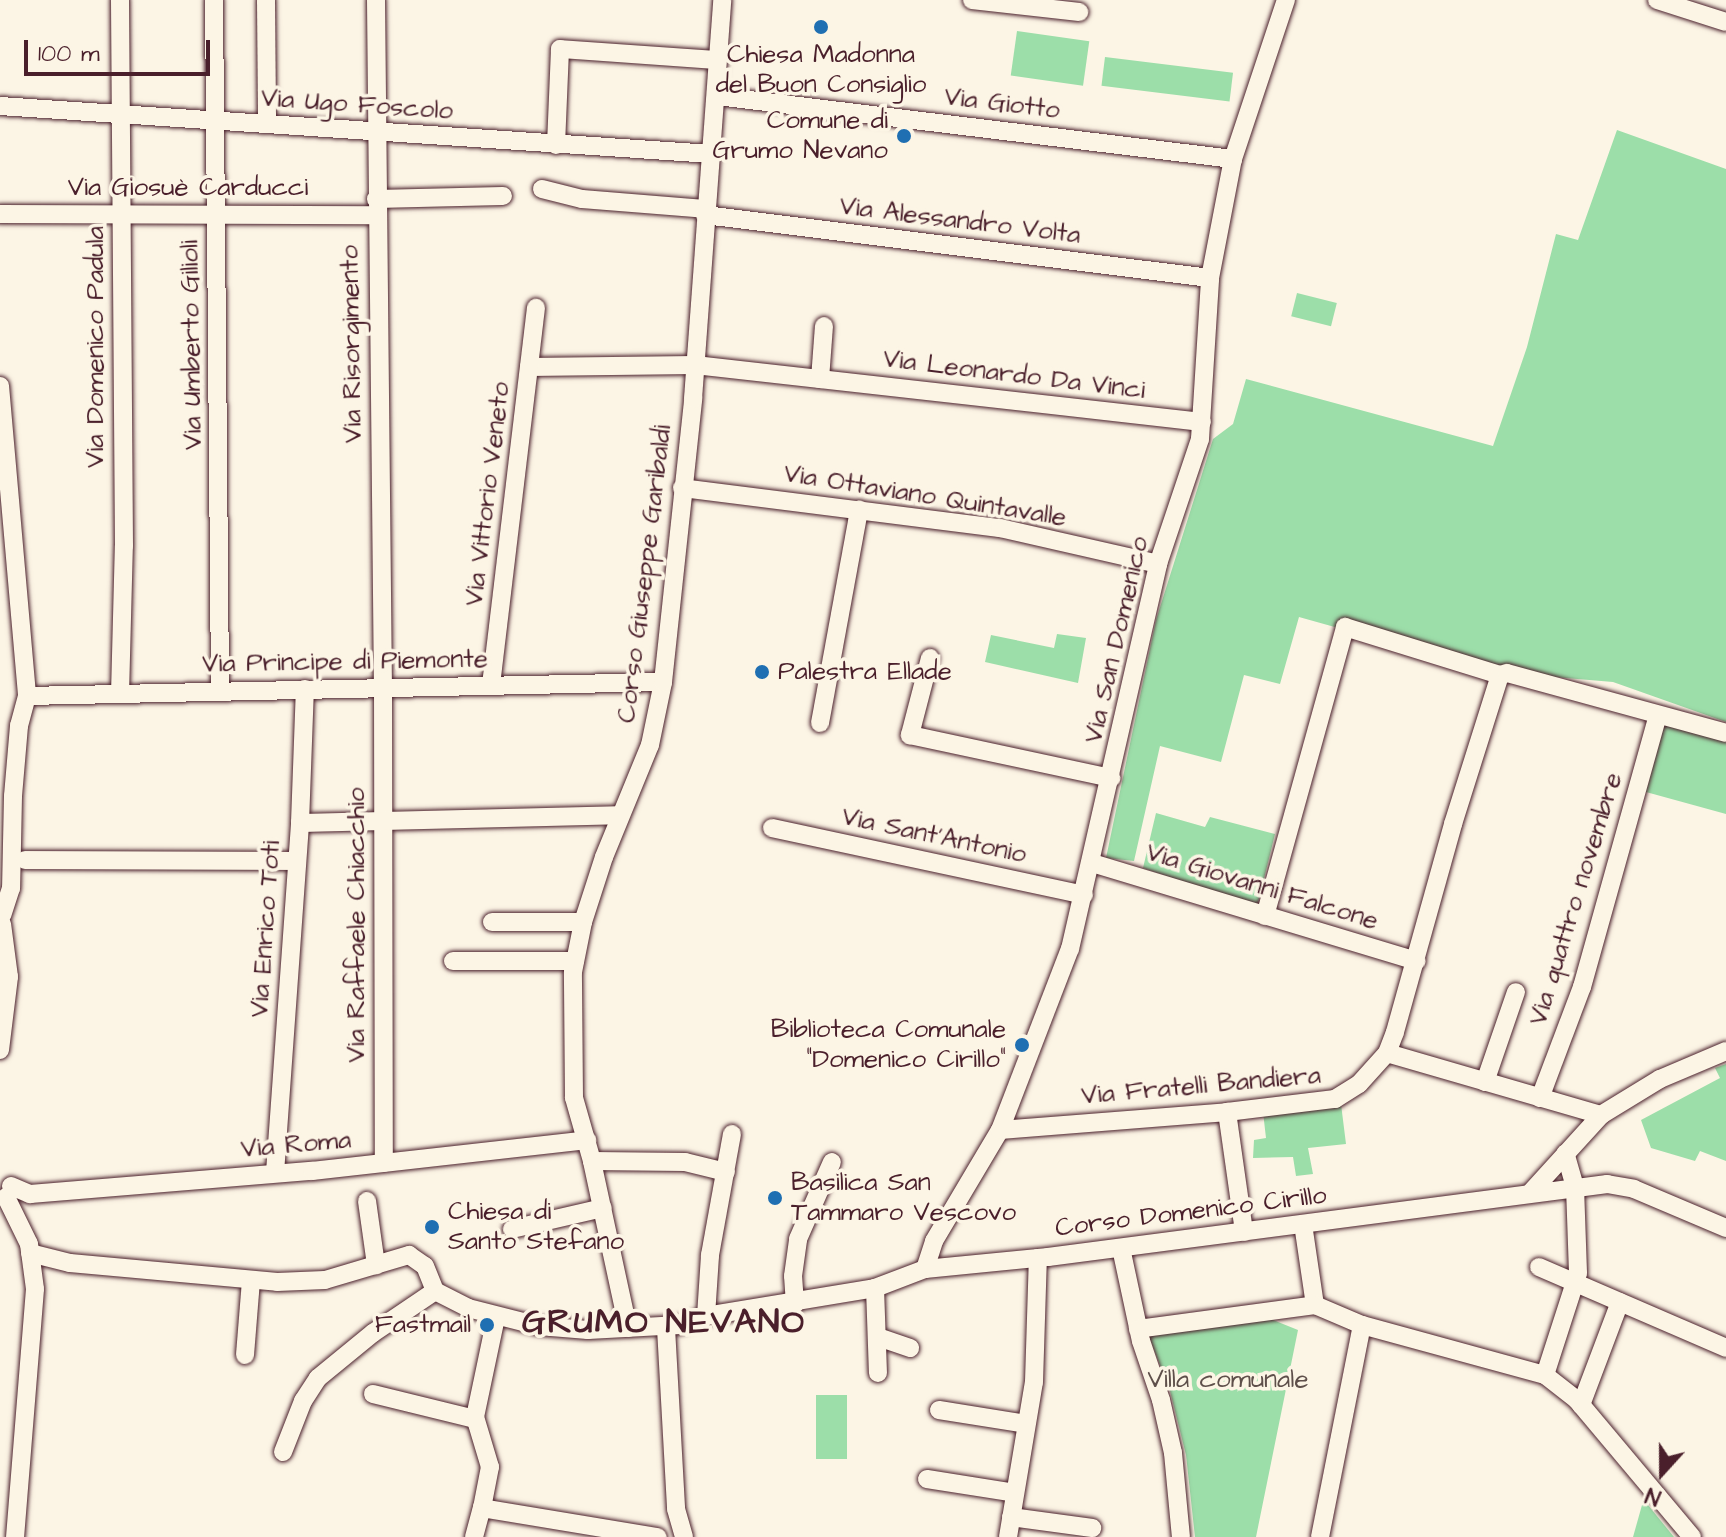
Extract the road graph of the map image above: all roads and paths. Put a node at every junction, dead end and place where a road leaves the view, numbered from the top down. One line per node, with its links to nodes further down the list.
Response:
1 (120, 0): 14 (street, Via Domenico Padula)
2 (214, 0): 15 (street, Via Umberto Gilioli)
3 (266, 0): 16 (street)
4 (376, 0): 17 (street, Via Risorgimento)
5 (722, 0): 11 (street, Corso Giuseppe Garibaldi)
6 (972, 0): 9 (street)
7 (1286, 0): 20 (street, Via San Domenico)
8 (1657, 0): 10 (street)
9 (1079, 12)
10 (1726, 22)
11 (718, 60): 12 (street, Corso Giuseppe Garibaldi); 18 (street)
12 (717, 96): 19 (street, Corso Giuseppe Garibaldi); 20 (street, Via Giotto)
13 (0, 106): 14 (street, Via Ugo Foscolo)
14 (121, 114): 15 (street, Via Ugo Foscolo); 27 (street, Via Domenico Padula)
15 (215, 120): 16 (street, Via Ugo Foscolo); 24 (street, Via Umberto Gilioli)
16 (267, 124): 17 (street, Via Ugo Foscolo)
17 (375, 134): 18 (street, Via Ugo Foscolo); 23 (street, Via Risorgimento)
18 (556, 145): 19 (street, Via Ugo Foscolo)
19 (711, 154): 25 (street, Corso Giuseppe Garibaldi)
20 (1233, 159): 28 (street, Via San Domenico)
21 (542, 189): 25 (street, Via Alessandro Volta)
22 (503, 196): 23 (street, Via Giosuè Carducci)
23 (376, 207): 24 (street, Via Giosuè Carducci); 43 (street, Via Risorgimento)
24 (216, 212): 27 (street, Via Giosuè Carducci); 45 (street, Via Umberto Gilioli)
25 (705, 212): 28 (street, Via Alessandro Volta); 31 (street, Corso Giuseppe Garibaldi)
26 (0, 214): 27 (street, Via Giosuè Carducci)
27 (121, 214): 46 (street, Via Domenico Padula)
28 (1210, 278): 35 (street, Via San Domenico)
29 (536, 308): 32 (street, Via Vittorio Veneto)
30 (824, 326): 33 (street)
31 (699, 365): 32 (street, Via Leonardo Da Vinci); 33 (street, Via Leonardo Da Vinci); 36 (street, Corso Giuseppe Garibaldi)
32 (529, 367): 42 (street, Via Vittorio Veneto)
33 (820, 379): 35 (street, Via Leonardo Da Vinci)
34 (0, 394): 47 (street)
35 (1202, 422): 38 (street, Via San Domenico)
36 (682, 488): 37 (street, Via Ottaviano Quintavalle); 41 (street, Corso Giuseppe Garibaldi)
37 (859, 510): 38 (street, Via Ottaviano Quintavalle); 49 (street)
38 (1154, 563): 51 (street, Via San Domenico)
39 (930, 658): 51 (street)
40 (1498, 677): 48 (street); 62 (street); 67 (street, Via Fratelli Bandiera)
41 (663, 682): 42 (street, Via Principe di Piemonte); 53 (street, Corso Giuseppe Garibaldi)
42 (491, 685): 43 (street, Via Principe di Piemonte)
43 (383, 687): 44 (street, Via Principe di Piemonte); 54 (street, Via Raffaele Chiacchio)
44 (305, 689): 45 (street, Via Principe di Piemonte); 55 (street, Via Enrico Toti)
45 (220, 690): 46 (street, Via Principe di Piemonte)
46 (120, 694): 47 (street, Via Principe di Piemonte)
47 (27, 696): 52 (street)
48 (1658, 715): 50 (street); 74 (street, Via quattro novembre)
49 (820, 723)
50 (1726, 733)
51 (1111, 778): 59 (street, Via San Domenico)
52 (7, 796): 61 (street)
53 (619, 815): 54 (street); 64 (street, Corso Giuseppe Garibaldi)
54 (383, 821): 55 (street); 83 (street, Via Raffaele Chiacchio)
55 (300, 823): 58 (street, Via Enrico Toti)
56 (772, 828): 60 (street, Via Sant'Antonio)
57 (25, 860): 58 (street)
58 (297, 861): 85 (street, Via Enrico Toti)
59 (1092, 863): 60 (street, Via San Domenico); 62 (street, Via Giovanni Falcone)
60 (1084, 895): 77 (street, Via San Domenico)
61 (3, 911): 68 (street)
62 (1265, 916): 67 (street, Via Giovanni Falcone)
63 (492, 922): 64 (street)
64 (583, 922): 66 (street, Corso Giuseppe Garibaldi)
65 (453, 961): 66 (street)
66 (575, 961): 79 (street, Corso Giuseppe Garibaldi)
67 (1417, 961): 72 (street, Via Fratelli Bandiera)
68 (4, 970): 70 (street)
69 (1516, 992): 73 (street)
70 (0, 1050)
71 (1726, 1051): 76 (street)
72 (1387, 1053): 73 (street); 75 (street, Via Fratelli Bandiera)
73 (1485, 1082): 74 (street)
74 (1540, 1098): 76 (street)
75 (1227, 1112): 77 (street, Via Fratelli Bandiera); 94 (street)
76 (1601, 1115): 80 (street)
77 (1000, 1130): 100 (street, Via San Domenico)
78 (732, 1134): 84 (street)
79 (587, 1140): 81 (street, Corso Giuseppe Garibaldi); 83 (street, Via Roma)
80 (1565, 1153): 86 (street); 88 (street)
81 (592, 1161): 84 (street); 90 (street, Corso Giuseppe Garibaldi)
82 (832, 1162): 106 (street)
83 (384, 1163): 85 (street, Via Roma)
84 (726, 1172): 108 (street)
85 (275, 1173): 87 (street, Via Roma)
86 (1575, 1187): 88 (street, Corso Domenico Cirillo); 92 (street, Corso Domenico Cirillo); 102 (street)
87 (4, 1190): 96 (street)
88 (1529, 1193): 91 (street, Corso Domenico Cirillo)
89 (367, 1201): 98 (street)
90 (603, 1208): 93 (street); 112 (street, Corso Giuseppe Garibaldi)
91 (1303, 1224): 94 (street, Corso Domenico Cirillo); 107 (street)
92 (1726, 1228)
93 (512, 1229)
94 (1244, 1232): 95 (street, Corso Domenico Cirillo)
95 (1121, 1248): 97 (street, Corso Domenico Cirillo); 113 (street)
96 (30, 1253): 101 (street); 131 (street)
97 (1038, 1258): 100 (street, Corso Domenico Cirillo); 124 (street)
98 (376, 1265): 101 (street); 104 (street)
99 (1539, 1267): 102 (street)
100 (925, 1269): 103 (street, Corso Domenico Cirillo)
101 (251, 1281): 117 (street)
102 (1574, 1282): 105 (street); 119 (street)
103 (875, 1288): 106 (street, Corso Domenico Cirillo); 114 (street)
104 (435, 1291): 109 (street, Corso Domenico Cirillo); 125 (street)
105 (1620, 1302): 116 (street); 121 (street)
106 (795, 1304): 108 (street, Corso Domenico Cirillo)
107 (1315, 1305): 110 (street); 113 (street)
108 (706, 1316): 111 (street, Corso Domenico Cirillo)
109 (496, 1317): 112 (street, Corso Domenico Cirillo); 123 (street)
110 (1362, 1325): 119 (street); 137 (street)
111 (673, 1327): 112 (street, Corso Domenico Cirillo); 134 (street)
112 (636, 1328)
113 (1138, 1329): 136 (street)
114 (878, 1337): 115 (street); 118 (street)
115 (910, 1348)
116 (1726, 1348)
117 (245, 1355)
118 (878, 1373)
119 (1545, 1375): 121 (street)
120 (373, 1394): 123 (street)
121 (1581, 1405): 138 (street)
122 (939, 1410): 124 (street)
123 (475, 1419): 128 (street)
124 (1026, 1424): 127 (street)
125 (283, 1452)
126 (927, 1479): 127 (street)
127 (1015, 1493): 129 (street)
128 (482, 1508): 132 (street); 133 (street)
129 (1011, 1517): 130 (street); 135 (street)
130 (1092, 1528)
131 (15, 1537)
132 (474, 1537)
133 (658, 1537)
134 (684, 1537)
135 (1008, 1537)
136 (1181, 1537)
137 (1320, 1537)
138 (1692, 1537)

